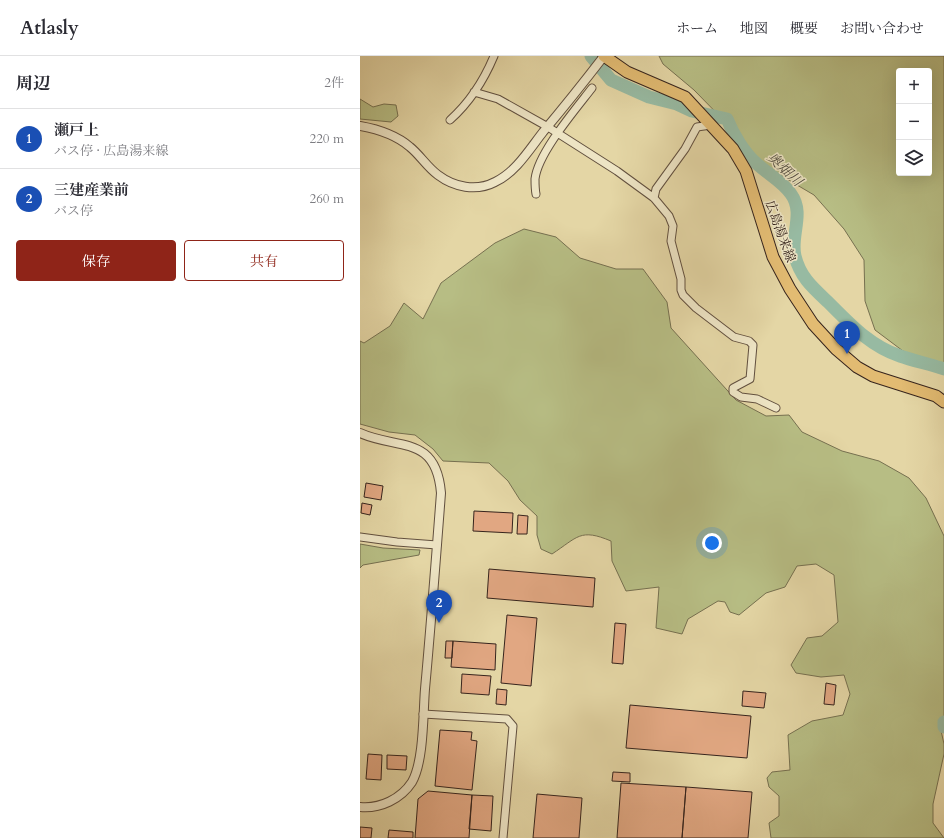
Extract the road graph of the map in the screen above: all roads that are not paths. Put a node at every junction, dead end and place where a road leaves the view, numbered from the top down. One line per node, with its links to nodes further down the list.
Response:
1 (494, 56): 4 (street)
2 (604, 56): 6 (main road, 広島湯来線); 8 (street)
3 (592, 88): 9 (street)
4 (474, 92): 5 (street); 8 (street)
5 (450, 120)
6 (709, 124): 11 (street); 12 (main road, 広島湯来線)
7 (360, 126): 8 (street)
8 (548, 127): 9 (street)
9 (558, 133): 10 (street); 11 (street)
10 (536, 194)
11 (654, 198): 13 (street)
12 (944, 402)
13 (776, 408)
14 (360, 432): 16 (street)
15 (360, 537): 16 (street)
16 (437, 545): 17 (street)
17 (423, 714): 18 (street); 19 (street)
18 (360, 807)
19 (503, 838)

